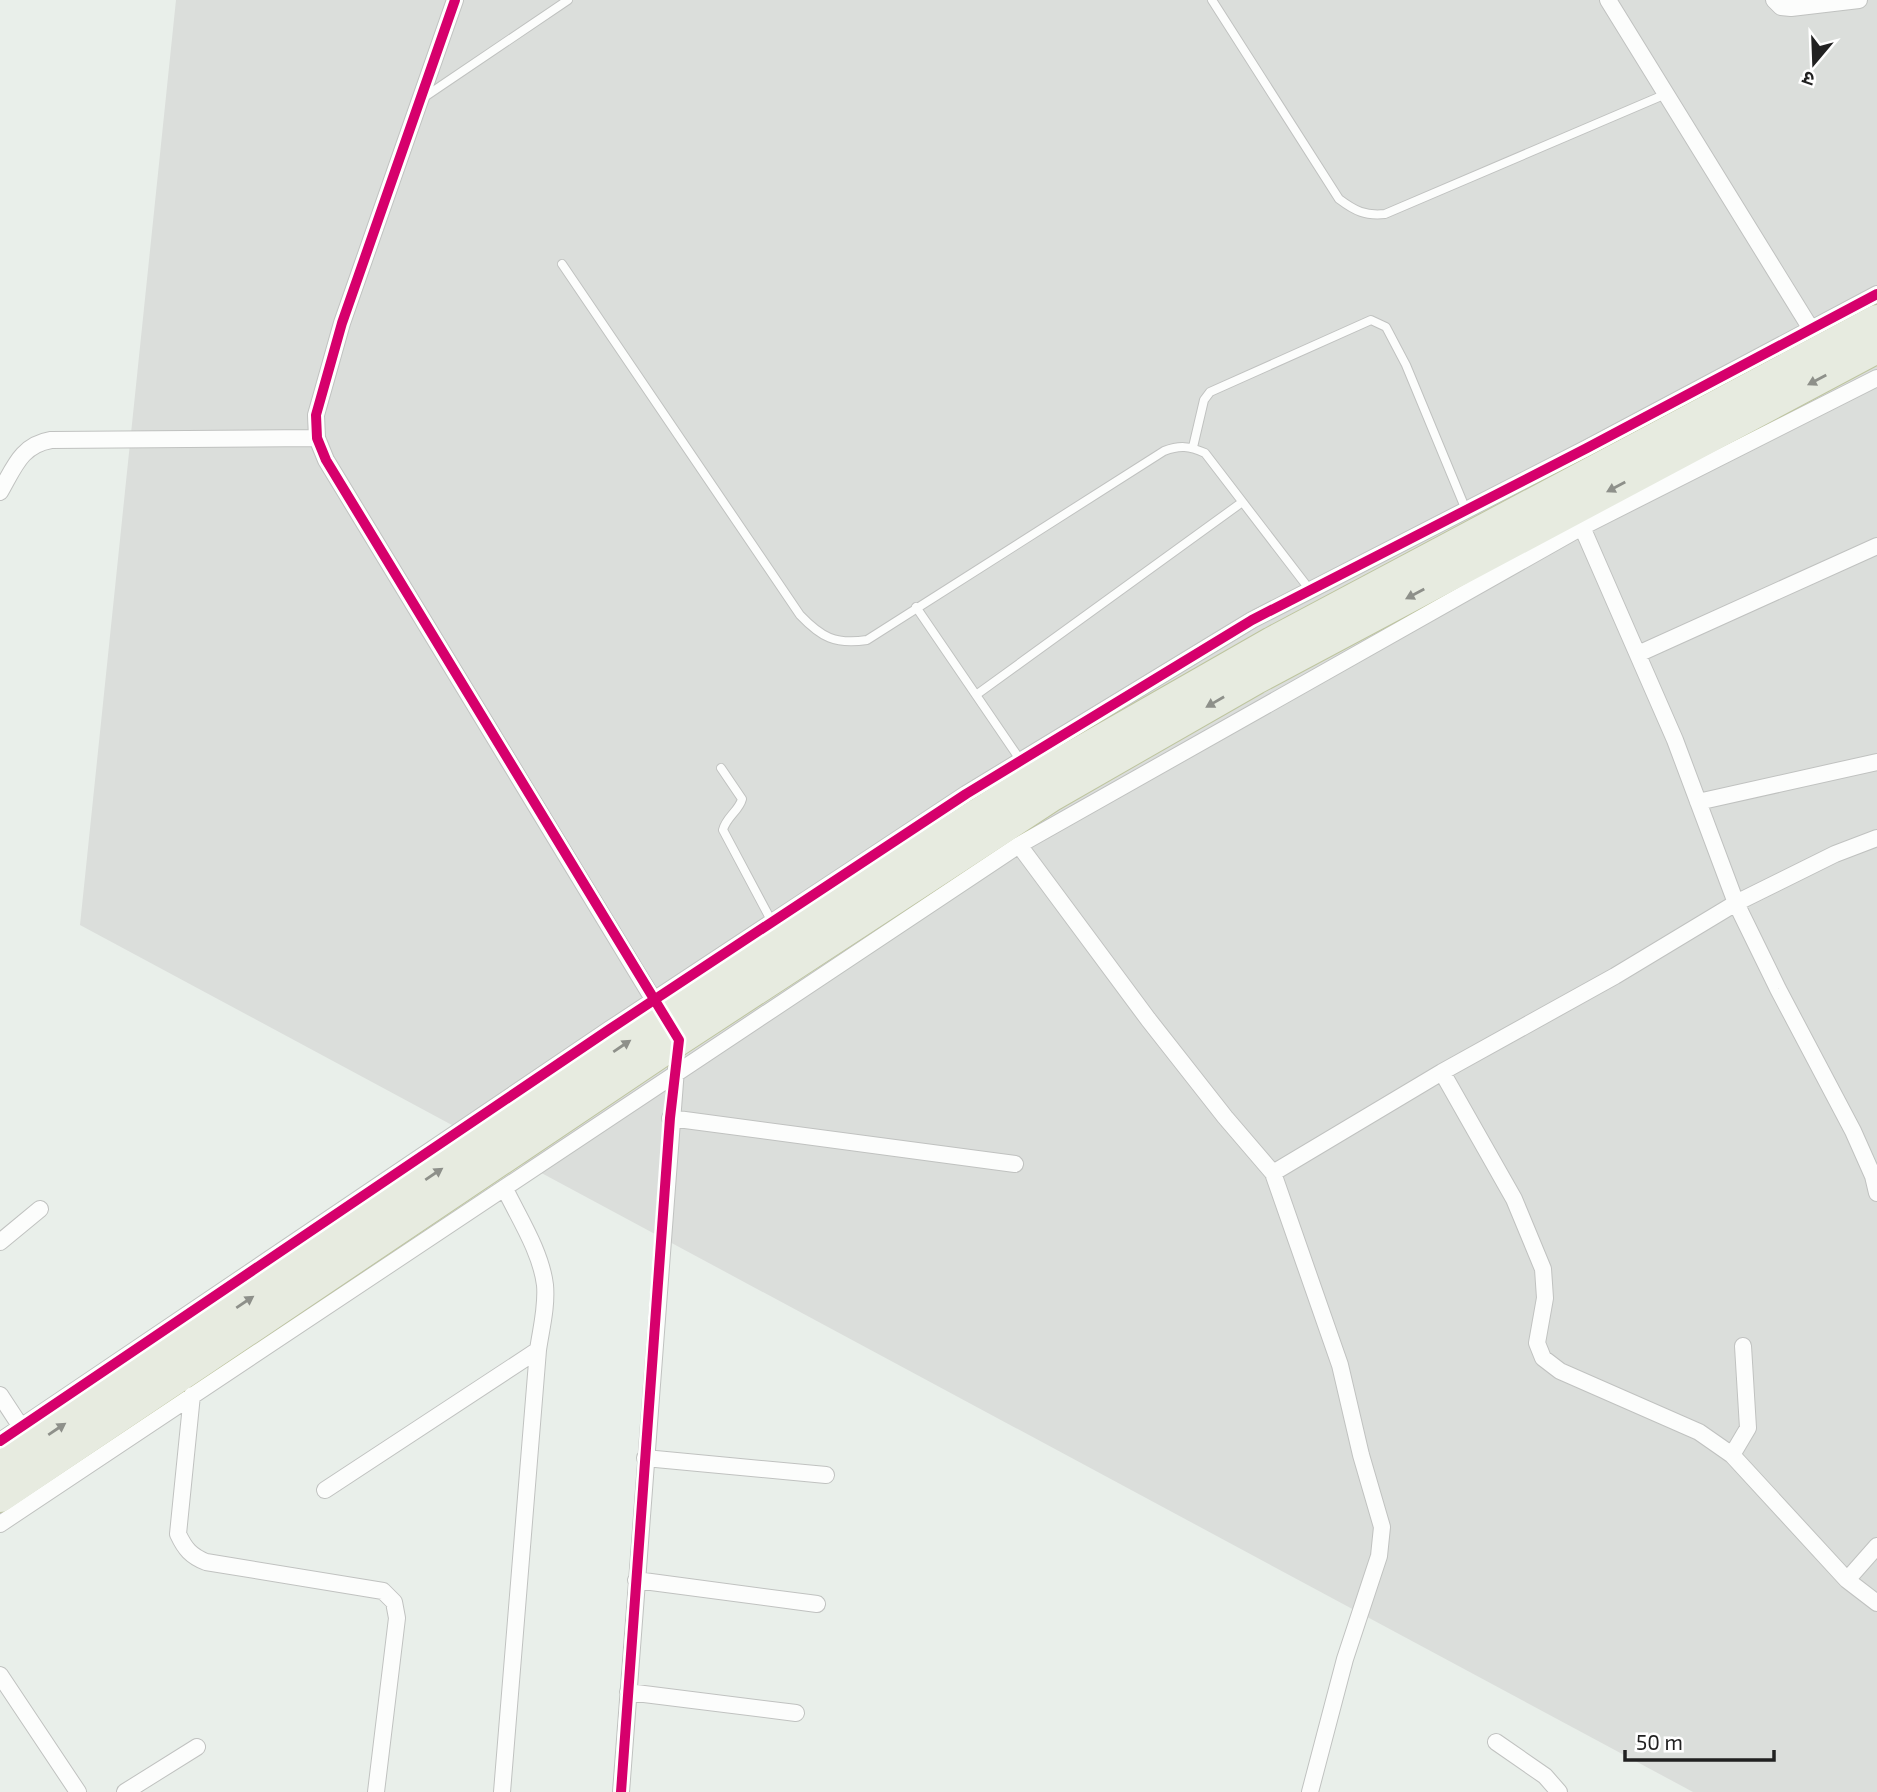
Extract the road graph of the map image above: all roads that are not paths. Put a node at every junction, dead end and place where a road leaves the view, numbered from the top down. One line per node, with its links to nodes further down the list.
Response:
1 (455, 0): 8 (street)
2 (568, 0): 8 (lane)
3 (1212, 0): 7 (lane)
4 (1608, 0): 7 (street)
5 (1774, 0): 6 (street)
6 (1859, 0)
7 (1666, 94): 12 (street)
8 (420, 99): 15 (street)
9 (562, 264): 23 (lane)
10 (1877, 294): 12 (street)
11 (1877, 320): 34 (highway)
12 (1811, 329): 19 (street)
13 (1877, 348): 34 (highway, one-way to 34)
14 (1877, 378): 20 (street)
15 (317, 438): 17 (street); 34 (street)
16 (1193, 447): 18 (lane); 19 (lane); 23 (lane)
17 (0, 492)
18 (1241, 503): 22 (lane); 25 (lane)
19 (1466, 510): 22 (street)
20 (1582, 527): 24 (street); 31 (street)
21 (1877, 546): 24 (street)
22 (1311, 590): 26 (street)
23 (916, 607): 25 (lane)
24 (1638, 654): 29 (street)
25 (976, 695): 26 (lane)
26 (1021, 761): 33 (street)
27 (1877, 762): 29 (street)
28 (721, 768): 33 (lane)
29 (1698, 803): 32 (street)
30 (1877, 838): 32 (street)
31 (1019, 845): 36 (street); 39 (street)
32 (1735, 903): 35 (street); 41 (street)
33 (772, 922): 34 (street)
34 (666, 1019): 36 (street); 48 (street); 52 (highway, one-way to 34); 55 (highway)
35 (1442, 1072): 39 (street); 50 (street)
36 (675, 1076): 37 (street); 40 (street)
37 (670, 1118): 38 (street); 51 (street)
38 (1015, 1164)
39 (1273, 1173): 72 (street)
40 (505, 1189): 45 (street); 47 (street)
41 (1877, 1193)
42 (40, 1209): 43 (street)
43 (0, 1242)
44 (1743, 1346): 50 (street)
45 (538, 1350): 54 (street); 70 (street)
46 (0, 1395): 48 (street)
47 (192, 1395): 56 (street); 69 (street)
48 (21, 1427): 49 (street)
49 (0, 1441)
50 (1732, 1455): 59 (street)
51 (645, 1458): 53 (street); 58 (street)
52 (0, 1467)
53 (826, 1475)
54 (325, 1490)
55 (0, 1497)
56 (0, 1524)
57 (1877, 1546): 59 (street)
58 (636, 1580): 61 (street); 63 (street)
59 (1847, 1580): 60 (street)
60 (1877, 1603)
61 (817, 1604)
62 (0, 1675): 67 (street)
63 (628, 1692): 64 (street); 71 (street)
64 (796, 1713)
65 (1496, 1742): 73 (street)
66 (197, 1747): 68 (street)
67 (78, 1792)
68 (125, 1792)
69 (376, 1792)
70 (502, 1792)
71 (621, 1792)
72 (1310, 1792)
73 (1559, 1792)

